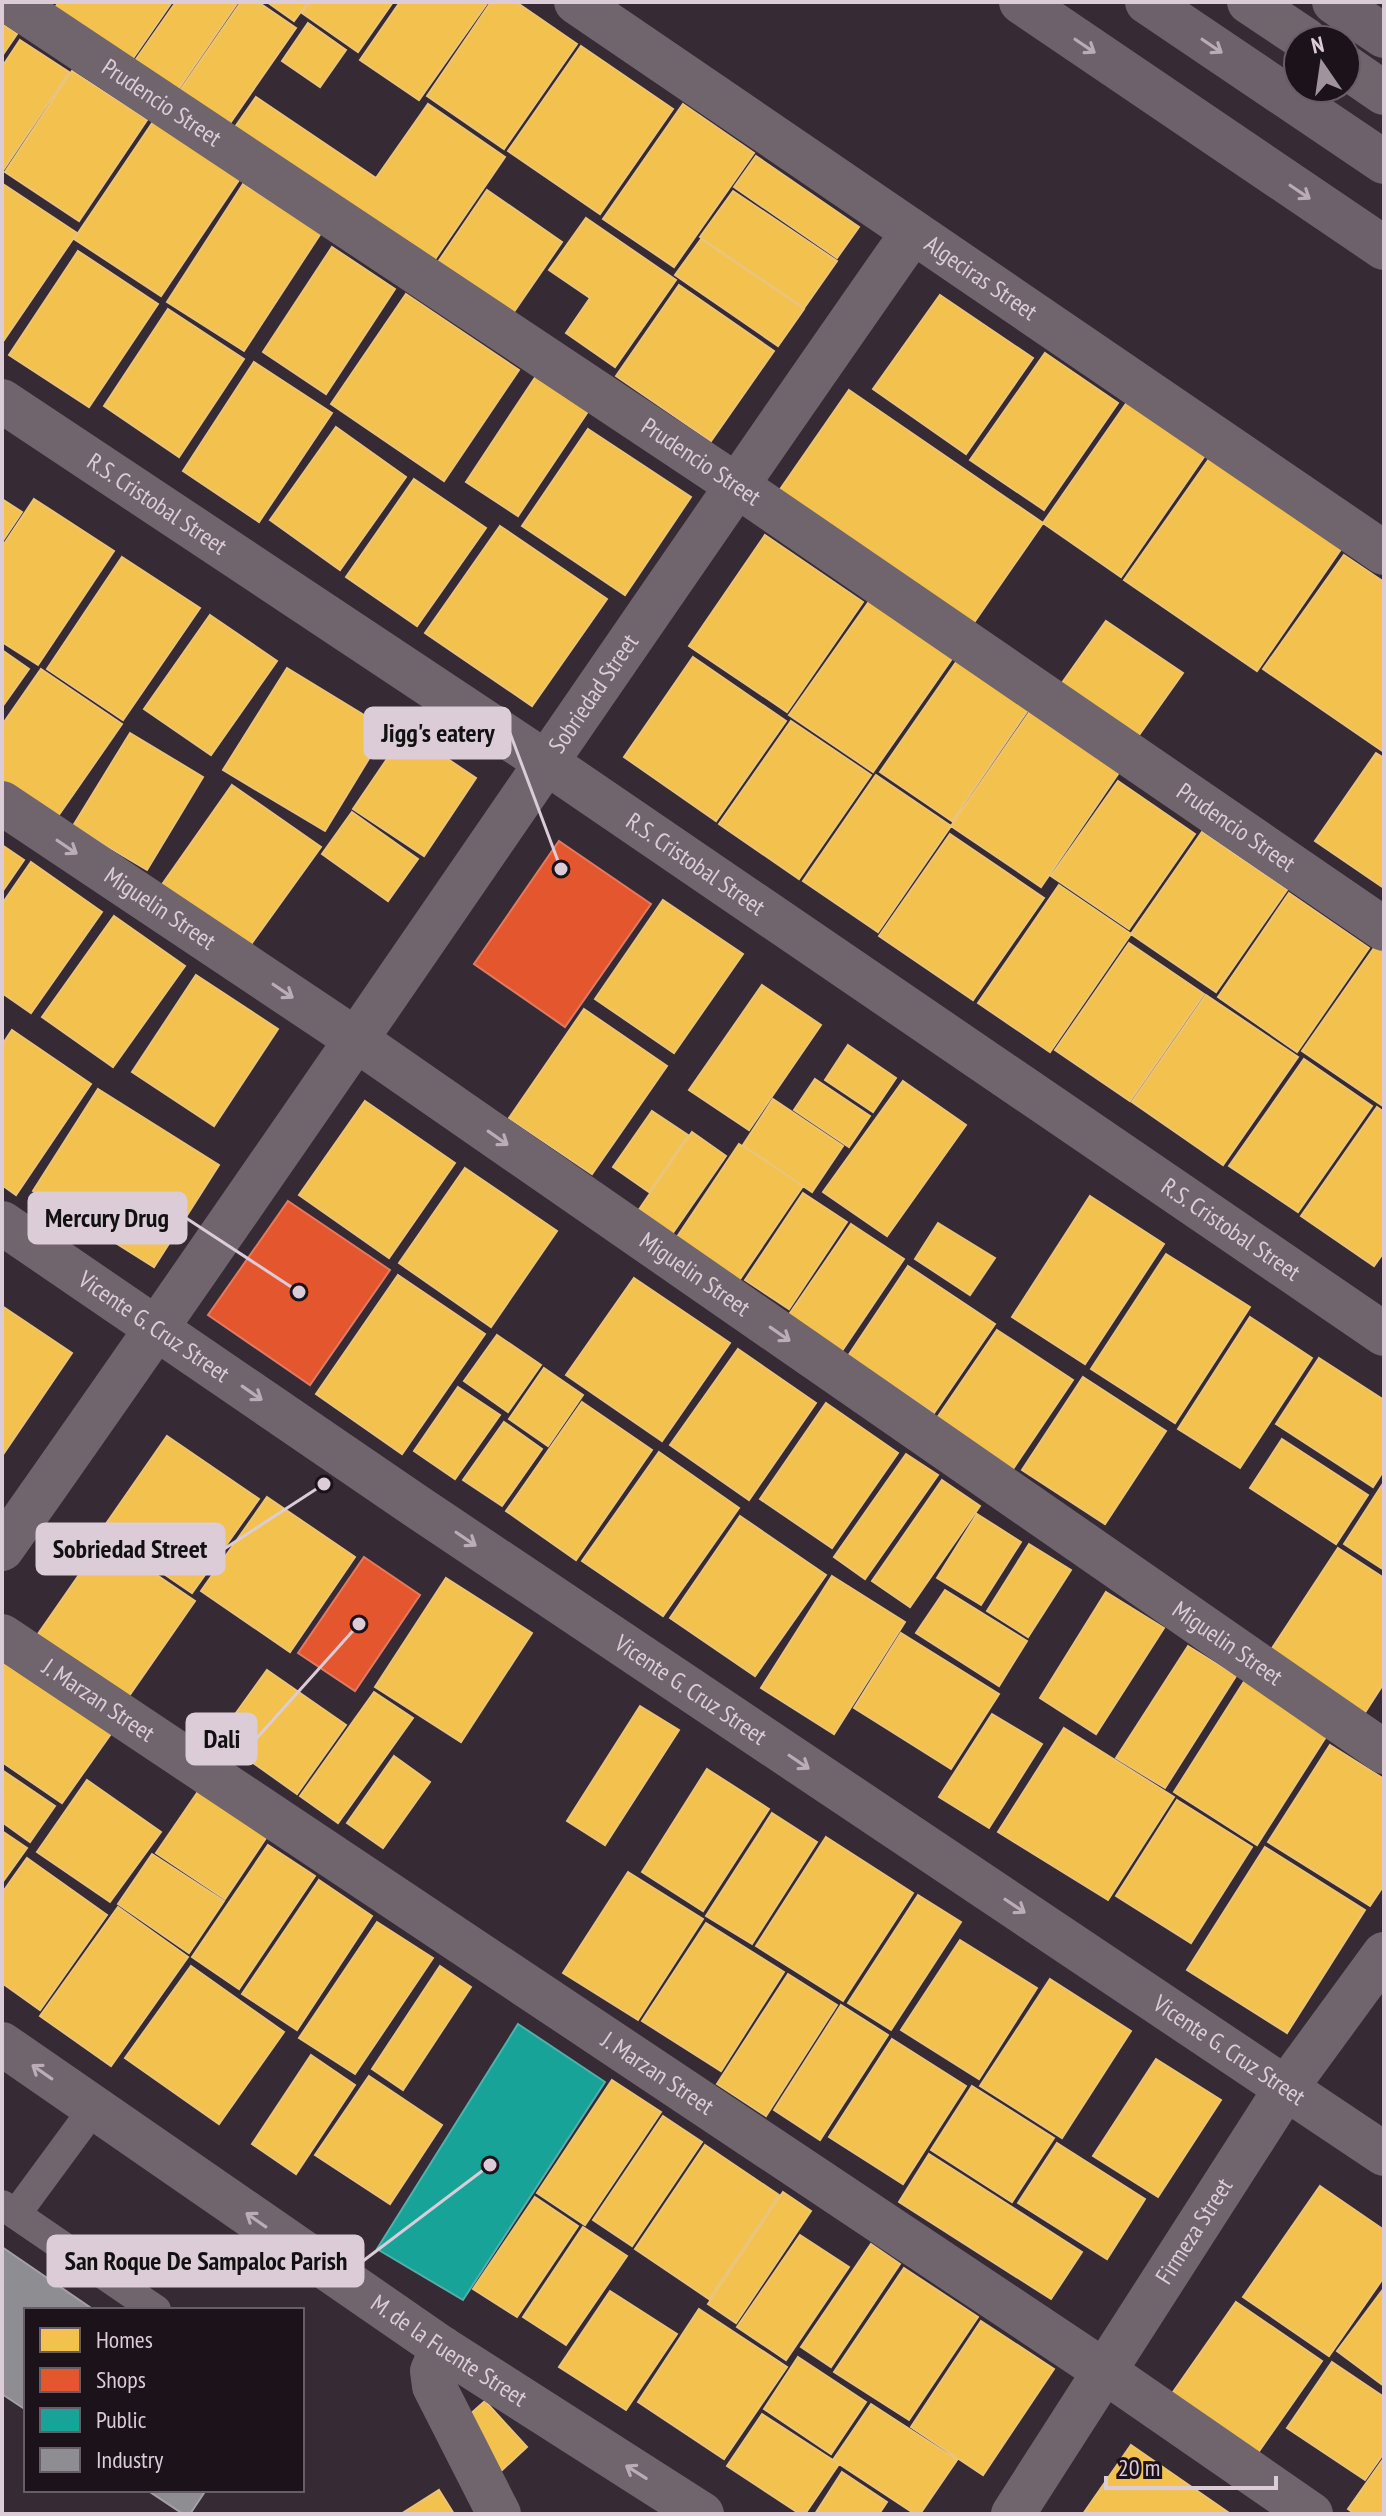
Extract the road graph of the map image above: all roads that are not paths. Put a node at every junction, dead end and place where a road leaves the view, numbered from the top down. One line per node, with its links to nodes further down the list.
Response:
1 (10, 2): 15 (street, Prudencio Street)
2 (576, 2): 12 (street, Algeciras Street)
3 (1021, 2): 13 (highway, one-way to 13)
4 (1147, 2): 11 (highway, one-way to 11)
5 (1249, 2): 7 (street)
6 (1334, 2): 8 (highway)
7 (1282, 24)
8 (1384, 36)
9 (1362, 78): 10 (street)
10 (1384, 93)
11 (1384, 162)
12 (913, 232): 15 (street, Sobriedad Street); 16 (street, Algeciras Street)
13 (1384, 248)
14 (2, 401): 17 (street, R.S. Cristobal Street)
15 (736, 485): 17 (street, Sobriedad Street); 19 (street, Prudencio Street)
16 (1384, 553)
17 (547, 763): 20 (street, Sobriedad Street); 23 (street, R.S. Cristobal Street)
18 (2, 803): 20 (street, Miguelin Street, one-way to 20)
19 (1384, 929)
20 (355, 1039): 22 (street, Sobriedad Street); 26 (street, Miguelin Street, one-way to 26)
21 (2, 1223): 22 (street, Vicente G. Cruz Street)
22 (158, 1328): 24 (street, Sobriedad Street); 29 (street, Vicente G. Cruz Street, one-way to 29)
23 (1384, 1334)
24 (2, 1549)
25 (2, 1636): 35 (street, J. Marzan Street)
26 (1384, 1752)
27 (1384, 1954): 29 (street, Firmeza Street)
28 (2, 2044): 30 (street, M. de la Fuente Street, one-way to 28)
29 (1286, 2088): 31 (street, Vicente G. Cruz Street); 35 (street, Firmeza Street)
30 (94, 2108): 32 (lane); 34 (street, M. de la Fuente Street, one-way to 30)
31 (1384, 2154)
32 (9, 2210): 33 (lane)
33 (153, 2308)
34 (442, 2348): 36 (street); 37 (street, M. de la Fuente Street, one-way to 34)
35 (1104, 2371): 38 (street, Firmeza Street); 39 (street, J. Marzan Street)
36 (499, 2514)
37 (702, 2514)
38 (1013, 2514)
39 (1311, 2514)

